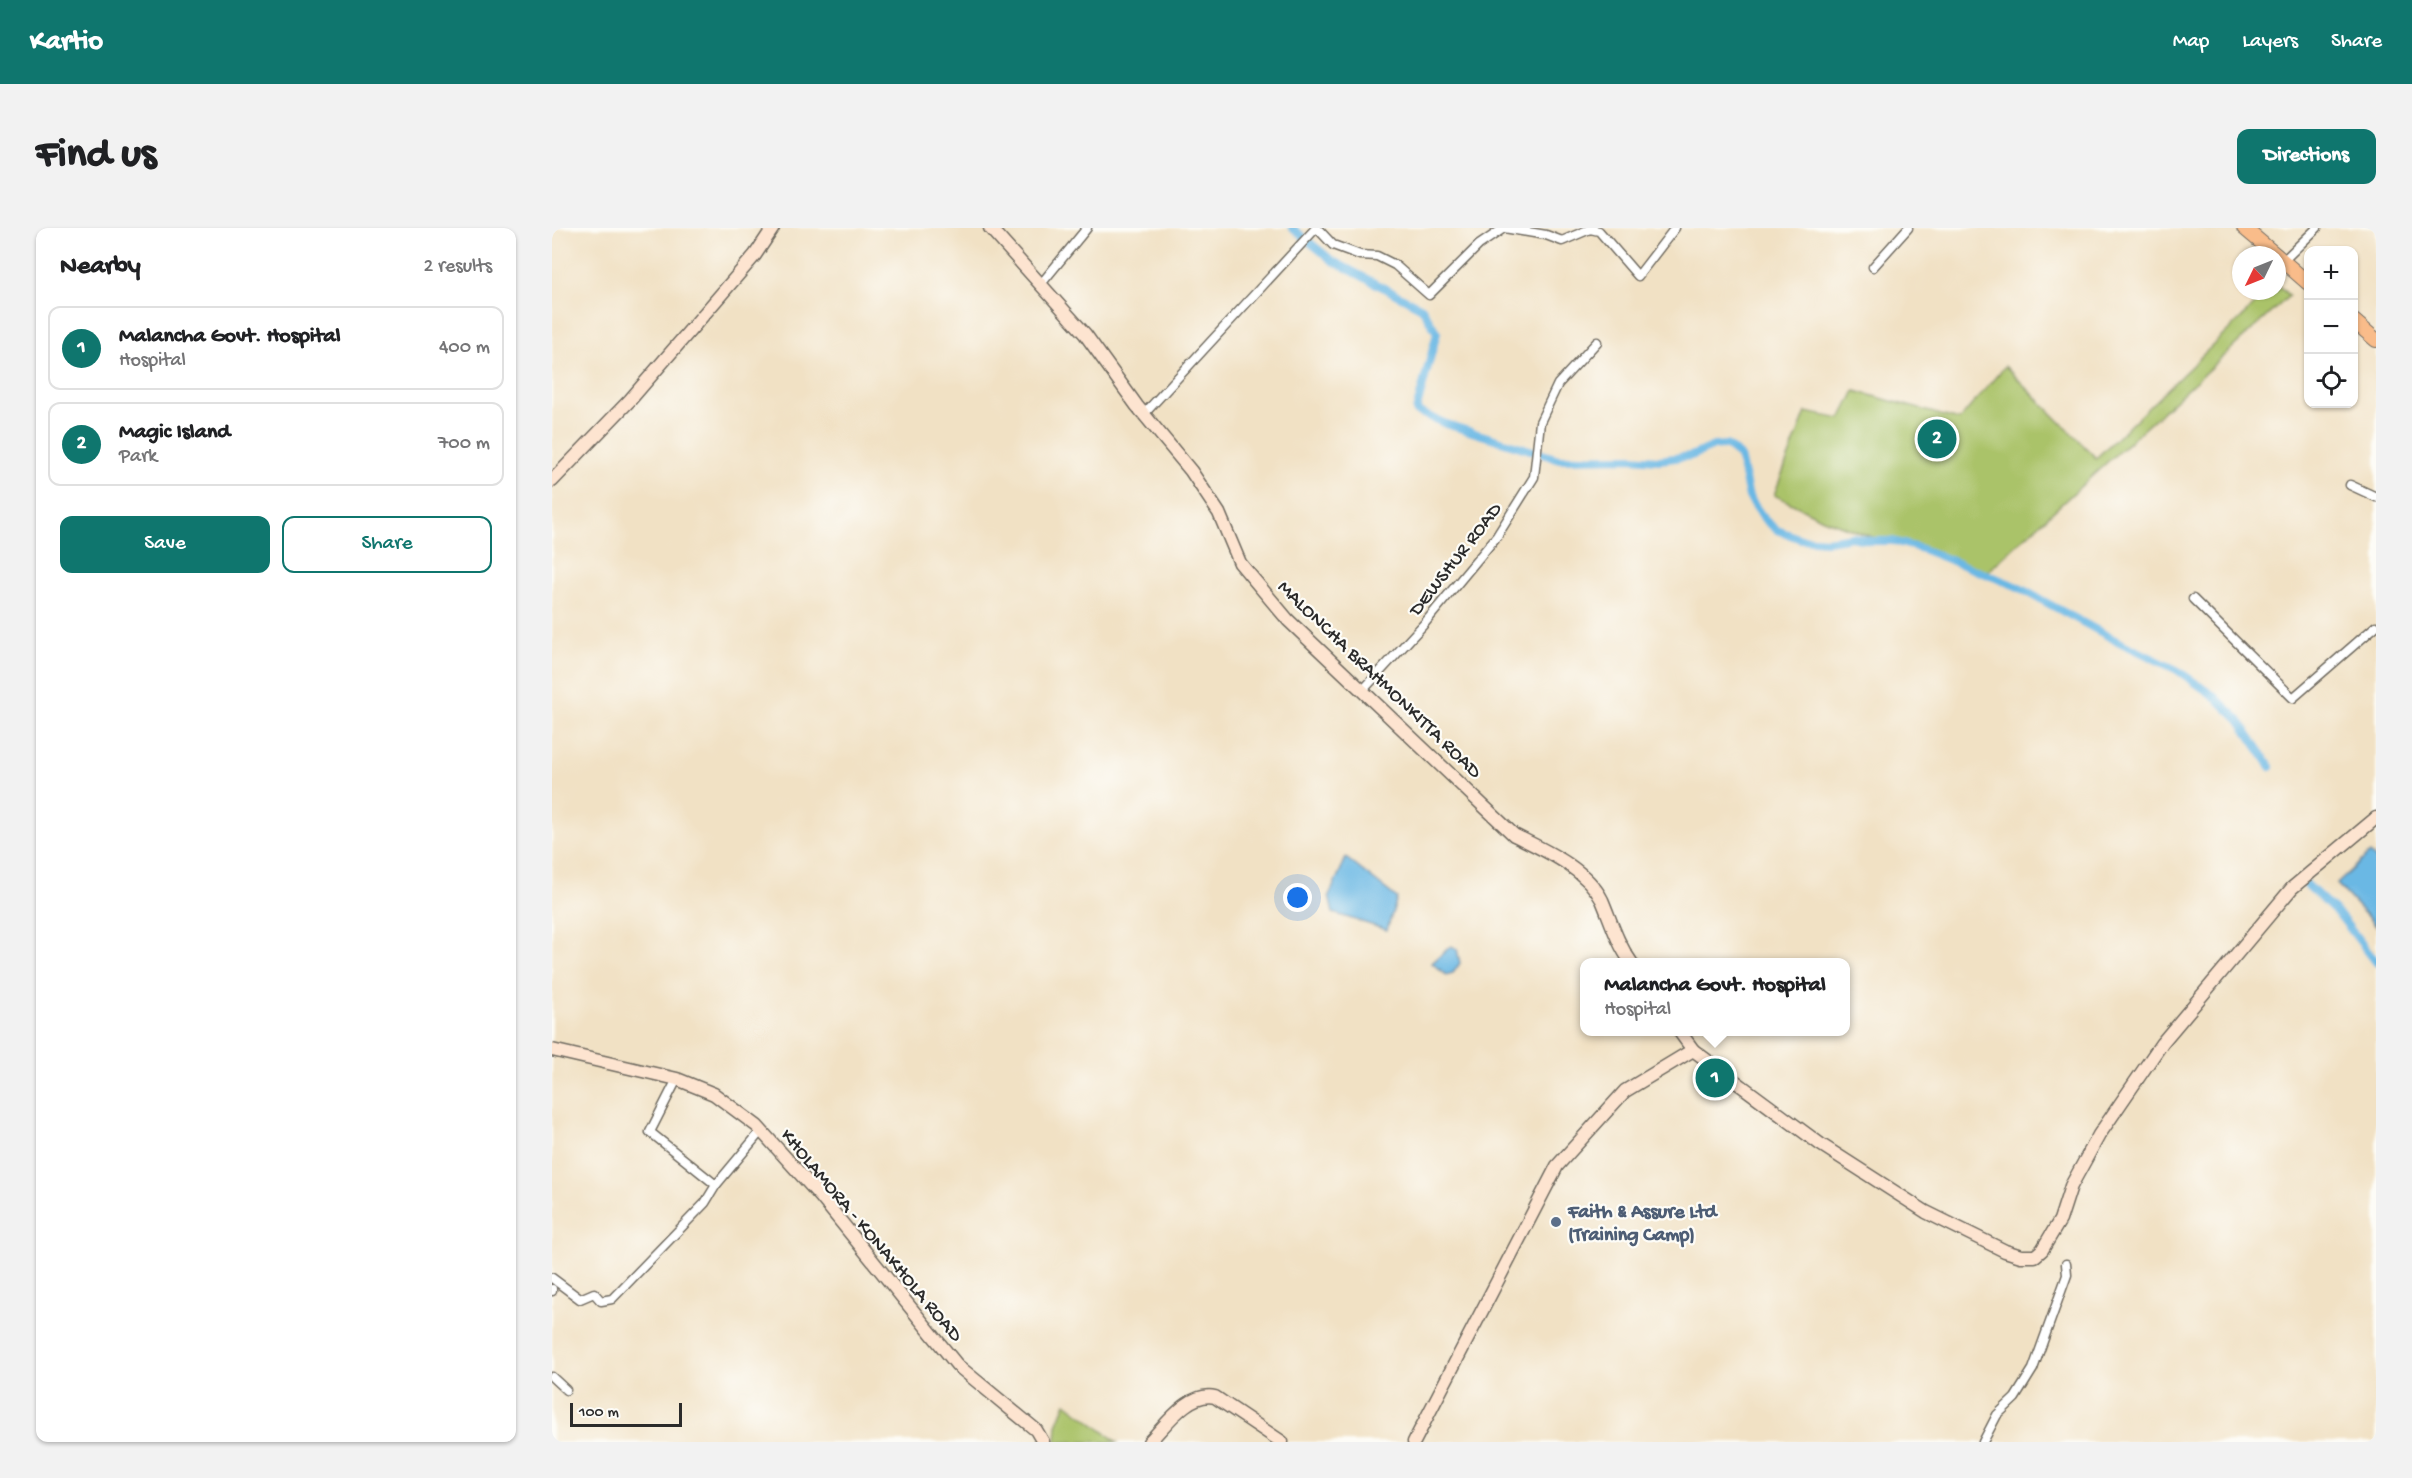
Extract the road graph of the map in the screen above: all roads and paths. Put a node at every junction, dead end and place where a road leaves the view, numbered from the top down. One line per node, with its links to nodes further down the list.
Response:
1 (773, 228): 19 (main road)
2 (990, 228): 14 (main road, MALONCHA BRAHMONKITTA ROAD)
3 (1087, 228): 14 (street)
4 (1316, 228): 5 (street); 18 (street)
5 (1675, 228)
6 (1908, 228): 12 (street)
7 (2244, 228): 9 (main road)
8 (2317, 228): 10 (street)
9 (2266, 246)
10 (2286, 252)
11 (2286, 263): 13 (main road)
12 (1873, 267)
13 (2304, 279)
14 (1041, 284): 18 (main road, MALONCHA BRAHMONKITTA ROAD)
15 (2358, 324): 16 (main road)
16 (2376, 339)
17 (1597, 342): 24 (street, DEWSHUR ROAD)
18 (1144, 414): 24 (main road, MALONCHA BRAHMONKITTA ROAD)
19 (552, 481)
20 (2350, 485): 21 (street)
21 (2376, 497)
22 (2193, 599): 23 (street)
23 (2376, 626)
24 (1363, 690): 26 (main road, MALONCHA BRAHMONKITTA ROAD)
25 (2376, 818): 29 (main road)
26 (1628, 958)
27 (1683, 1036): 29 (main road)
28 (552, 1050): 30 (main road, KHOLAMORA - KONAKHOLA ROAD)
29 (1693, 1050): 40 (main road)
30 (677, 1079): 31 (main road, KHOLAMORA - KONAKHOLA ROAD); 32 (street)
31 (761, 1131): 32 (street); 37 (main road, KHOLAMORA - KONAKHOLA ROAD)
32 (716, 1185): 34 (street)
33 (2066, 1264): 41 (street)
34 (552, 1278)
35 (552, 1377): 36 (street)
36 (566, 1390)
37 (1043, 1442)
38 (1149, 1442): 39 (main road)
39 (1282, 1442)
40 (1414, 1442)
41 (1983, 1442)

